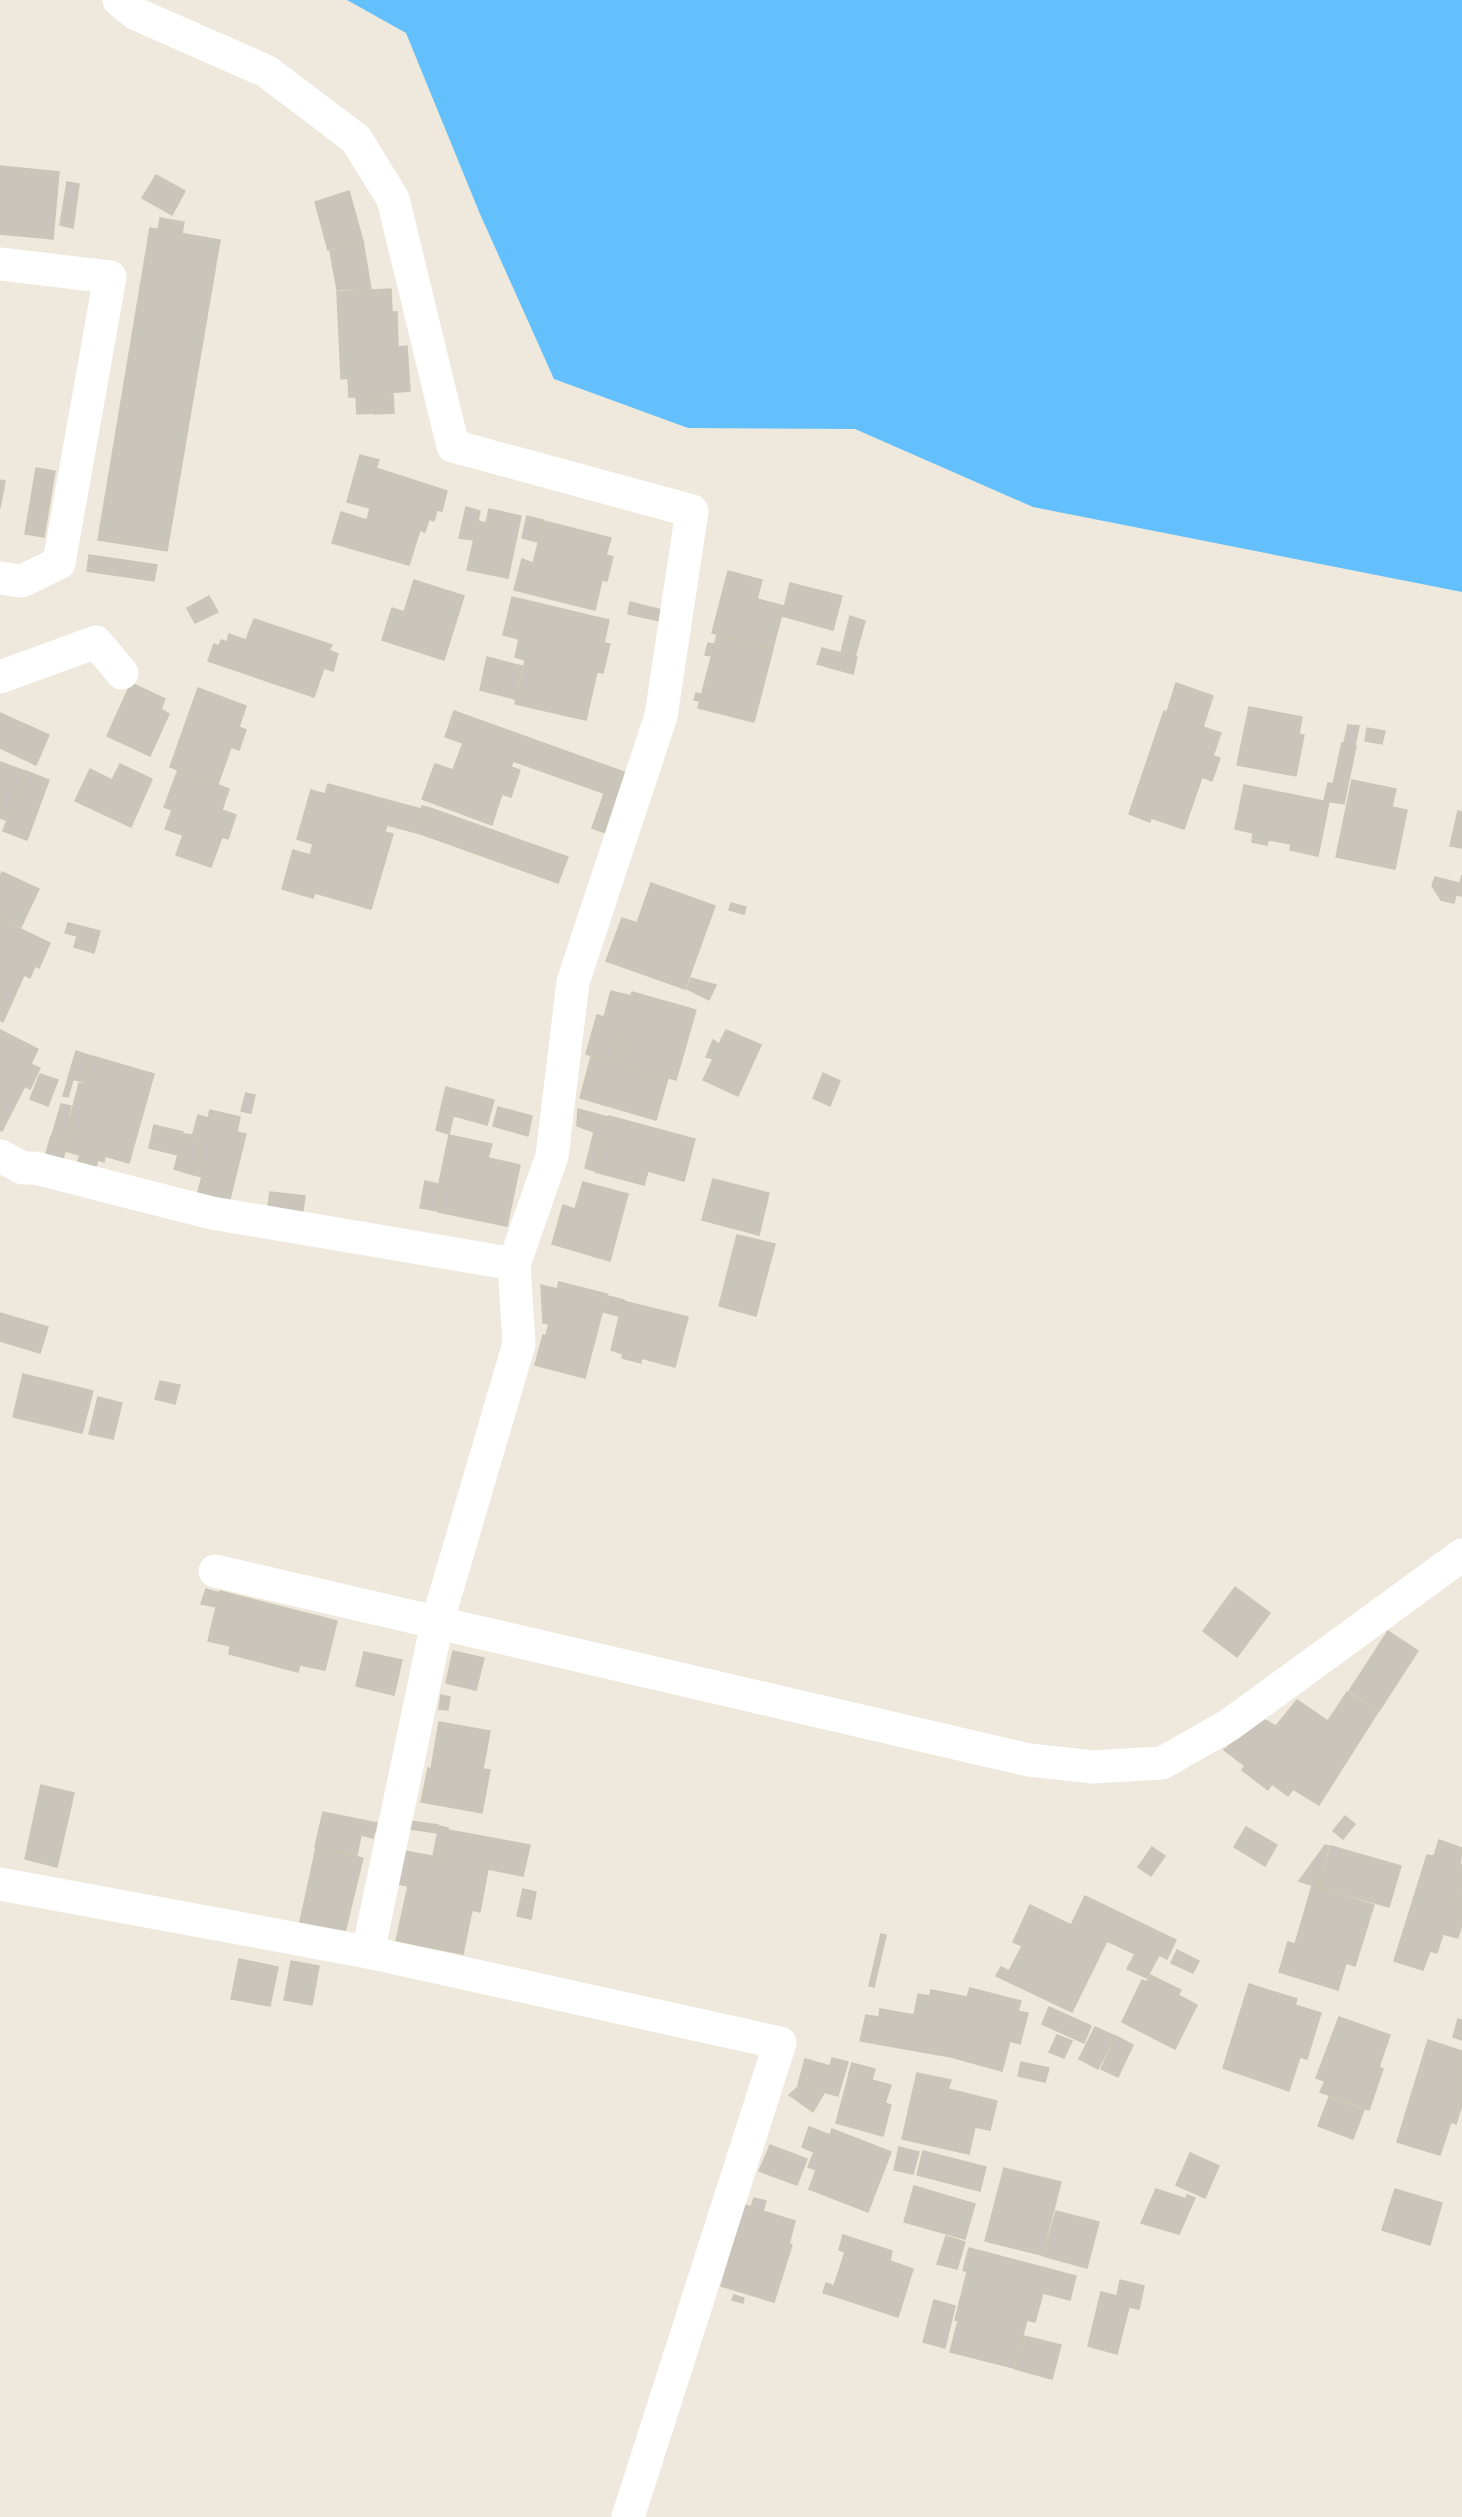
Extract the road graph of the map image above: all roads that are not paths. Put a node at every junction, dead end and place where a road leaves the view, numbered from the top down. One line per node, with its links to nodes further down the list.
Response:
1 (119, 0): 7 (street)
2 (0, 264): 3 (street)
3 (0, 578)
4 (122, 673): 5 (street)
5 (0, 677)
6 (0, 1156): 7 (street)
7 (514, 1264): 10 (street)
8 (1462, 1555): 10 (street)
9 (215, 1571): 10 (street)
10 (437, 1623): 12 (street)
11 (0, 1884): 12 (street)
12 (368, 1952): 13 (street)
13 (628, 2517)

